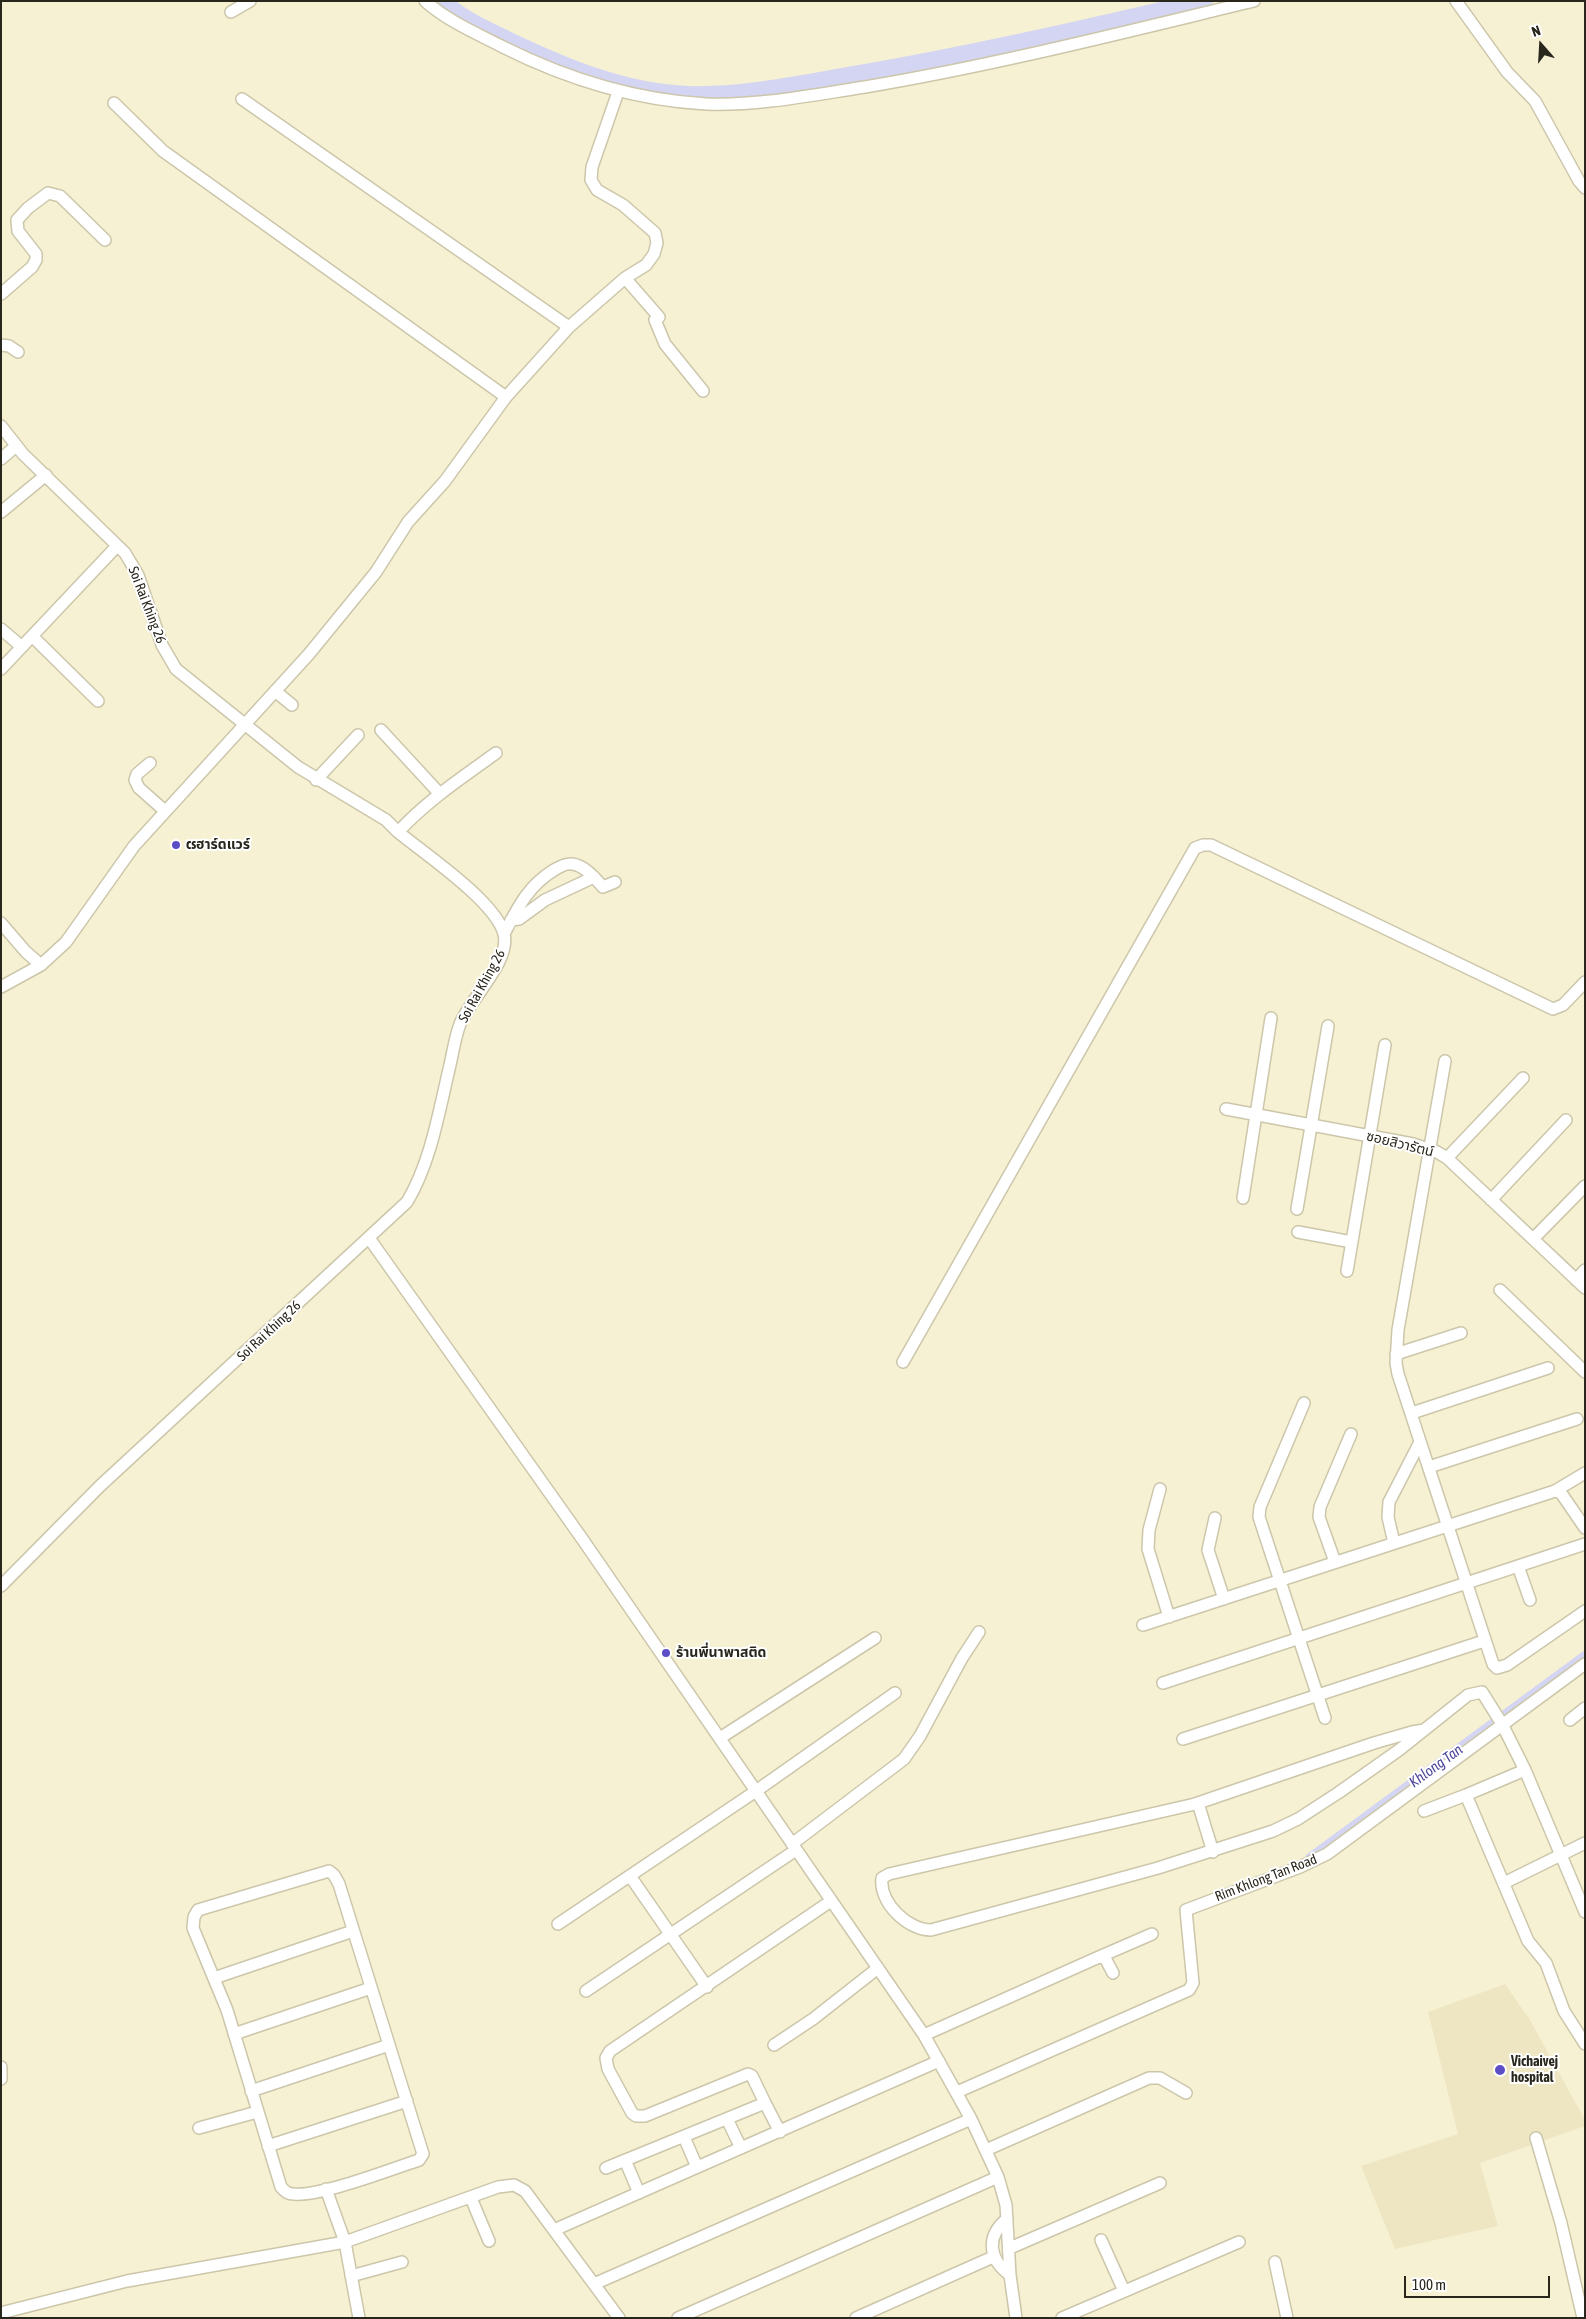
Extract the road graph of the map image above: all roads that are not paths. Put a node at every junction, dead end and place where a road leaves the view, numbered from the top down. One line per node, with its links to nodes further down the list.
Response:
1 (250, 1): 5 (street)
2 (425, 1): 6 (street)
3 (1254, 1): 6 (street)
4 (1456, 1): 9 (street)
5 (231, 12)
6 (618, 92): 11 (street)
7 (242, 99): 13 (street)
8 (114, 103): 17 (street)
9 (1585, 188)
10 (105, 240): 12 (street)
11 (625, 278): 13 (street); 16 (street)
12 (1, 294)
13 (566, 325): 17 (street)
14 (1, 345): 15 (street)
15 (18, 352)
16 (703, 391)
17 (506, 396): 28 (street)
18 (1, 426): 19 (street, Soi Rai Khing 26)
19 (16, 446): 20 (street); 21 (street, Soi Rai Khing 26)
20 (1, 459)
21 (46, 475): 22 (street); 23 (street, Soi Rai Khing 26)
22 (1, 512)
23 (117, 546): 25 (street); 31 (street, Soi Rai Khing 26)
24 (1, 629): 26 (street)
25 (32, 636): 26 (street); 29 (street)
26 (22, 647): 27 (street)
27 (1, 669)
28 (275, 691): 30 (street); 31 (street)
29 (98, 701)
30 (292, 705)
31 (241, 720): 36 (street, Soi Rai Khing 26); 38 (street)
32 (381, 730): 37 (street)
33 (358, 735): 36 (street)
34 (496, 753): 37 (street)
35 (150, 763): 38 (street)
36 (316, 780): 39 (street, Soi Rai Khing 26)
37 (439, 794): 39 (street)
38 (159, 805): 45 (street)
39 (398, 832): 44 (street, Soi Rai Khing 26)
40 (594, 877): 41 (street); 42 (street); 42 (street)
41 (615, 882)
42 (511, 920): 44 (street)
43 (1, 923): 45 (street)
44 (504, 934): 65 (street, Soi Rai Khing 26)
45 (34, 959): 47 (street)
46 (1585, 982): 75 (street)
47 (1, 987)
48 (1271, 1018): 54 (street)
49 (1328, 1026): 56 (street)
50 (1385, 1045): 57 (street)
51 (1445, 1061): 58 (street)
52 (1523, 1078): 59 (street)
53 (1226, 1109): 54 (street, ซอยสิวารัตน์)
54 (1254, 1114): 56 (street, ซอยสิวารัตน์); 61 (street)
55 (1566, 1120): 62 (street)
56 (1313, 1125): 57 (street, ซอยสิวารัตน์); 63 (street)
57 (1370, 1135): 58 (street, ซอยสิวารัตน์); 67 (street)
58 (1430, 1149): 59 (street, ซอยสิวารัตน์); 74 (street)
59 (1447, 1158): 62 (street, ซอยสิวารัตน์)
60 (1585, 1186): 66 (street)
61 (1243, 1198)
62 (1491, 1200): 66 (street, ซอยสิวารัตน์)
63 (1297, 1209)
64 (1298, 1232): 67 (street)
65 (369, 1238): 96 (street, Soi Rai Khing 26); 115 (street)
66 (1533, 1240): 70 (street, ซอยสิวารัตน์)
67 (1352, 1242): 69 (street)
68 (1585, 1270): 70 (street)
69 (1347, 1272)
70 (1576, 1280): 71 (street, ซอยสิวารัตน์)
71 (1585, 1288)
72 (1500, 1290): 77 (street)
73 (1461, 1333): 74 (street)
74 (1396, 1354): 79 (street)
75 (903, 1362)
76 (1548, 1368): 79 (street)
77 (1585, 1372)
78 (1304, 1403): 94 (street)
79 (1412, 1414): 82 (street)
80 (1578, 1419): 83 (street)
81 (1351, 1434): 92 (street)
82 (1420, 1442): 83 (street); 90 (street)
83 (1429, 1467): 88 (street)
84 (1585, 1473): 86 (street)
85 (1160, 1489): 100 (street)
86 (1555, 1491): 88 (street); 89 (street)
87 (1214, 1518): 97 (street)
88 (1447, 1525): 90 (street); 95 (street)
89 (1585, 1528)
90 (1394, 1543): 92 (street)
91 (1585, 1544): 93 (street)
92 (1335, 1562): 94 (street)
93 (1518, 1566): 95 (street); 98 (street)
94 (1280, 1581): 97 (street); 104 (street)
95 (1465, 1584): 104 (street); 105 (street)
96 (1, 1586)
97 (1224, 1599): 100 (street)
98 (1530, 1600)
99 (1585, 1611): 105 (street)
100 (1169, 1617): 101 (street)
101 (1143, 1625)
102 (979, 1632): 123 (street)
103 (875, 1638): 115 (street)
104 (1297, 1640): 107 (street); 109 (street)
105 (1484, 1641): 109 (street)
106 (1585, 1664): 113 (street, Rim Khlong Tan Road)
107 (1163, 1684)
108 (895, 1693): 118 (street)
109 (1316, 1695): 111 (street); 116 (street)
110 (1584, 1711): 112 (street)
111 (1325, 1718)
112 (1570, 1720)
113 (1501, 1722): 114 (street); 117 (street); 151 (street, Rim Khlong Tan Road)
114 (1424, 1730): 120 (street); 124 (street)
115 (720, 1738): 118 (street)
116 (1183, 1739)
117 (1525, 1770): 119 (street); 125 (street)
118 (756, 1791): 123 (street); 126 (street)
119 (1466, 1795): 121 (street); 127 (street)
120 (1198, 1803): 124 (street); 124 (street)
121 (1424, 1811)
122 (1585, 1843): 125 (street)
123 (794, 1847): 128 (street); 132 (street)
124 (1213, 1852)
125 (1561, 1856): 127 (street); 129 (street)
126 (630, 1876): 130 (street); 132 (street)
127 (1504, 1883): 141 (street)
128 (831, 1901): 135 (street); 138 (street)
129 (1585, 1912)
130 (558, 1924)
131 (354, 1931): 137 (street); 137 (street); 139 (street)
132 (671, 1934): 138 (street); 140 (street)
133 (1152, 1934): 134 (street)
134 (1099, 1956): 136 (street); 143 (street)
135 (878, 1968): 143 (street); 146 (street)
136 (1113, 1973)
137 (214, 1978): 142 (street)
138 (707, 1987): 154 (street)
139 (371, 1988): 142 (street); 144 (street)
140 (586, 1991)
141 (1580, 2027): 145 (street)
142 (234, 2034): 150 (street)
143 (924, 2035): 147 (street)
144 (389, 2044): 150 (street); 153 (street)
145 (1585, 2044)
146 (774, 2045)
147 (939, 2061): 151 (street); 159 (street)
148 (1, 2067): 149 (street)
149 (1, 2079)
150 (251, 2091): 155 (street)
151 (956, 2092): 157 (street)
152 (1186, 2093): 164 (street)
153 (407, 2101): 162 (street); 170 (street)
154 (765, 2103): 156 (street); 159 (street)
155 (257, 2112): 158 (street); 162 (street)
156 (727, 2119): 160 (street); 163 (street)
157 (971, 2119): 164 (street); 185 (street)
158 (199, 2128)
159 (780, 2132): 163 (street)
160 (684, 2136): 165 (street); 166 (street)
161 (1536, 2138): 196 (street)
162 (268, 2146): 170 (street)
163 (741, 2148): 166 (street)
164 (986, 2150): 168 (street)
165 (625, 2160): 167 (street); 171 (street)
166 (698, 2167): 171 (street)
167 (606, 2168)
168 (998, 2176): 173 (street); 191 (street)
169 (1160, 2183): 179 (street)
170 (326, 2189): 177 (street)
171 (639, 2193): 174 (street)
172 (471, 2198): 174 (street); 176 (street); 177 (street)
173 (1007, 2219): 179 (street); 180 (street)
174 (554, 2230): 185 (street)
175 (1101, 2240): 186 (street)
176 (489, 2241)
177 (345, 2242): 184 (street); 188 (street)
178 (1238, 2242): 186 (street)
179 (1010, 2248): 183 (street)
180 (993, 2257): 183 (street); 192 (street)
181 (402, 2262): 184 (street)
182 (1275, 2262): 195 (street)
183 (1010, 2274): 193 (street)
184 (351, 2276): 189 (street)
185 (594, 2284): 190 (street)
186 (1124, 2291): 194 (street)
187 (1, 2300): 188 (street)
188 (3, 2312)
189 (359, 2318)
190 (619, 2318)
191 (678, 2318)
192 (856, 2318)
193 (1016, 2318)
194 (1062, 2318)
195 (1287, 2318)
196 (1583, 2318)

